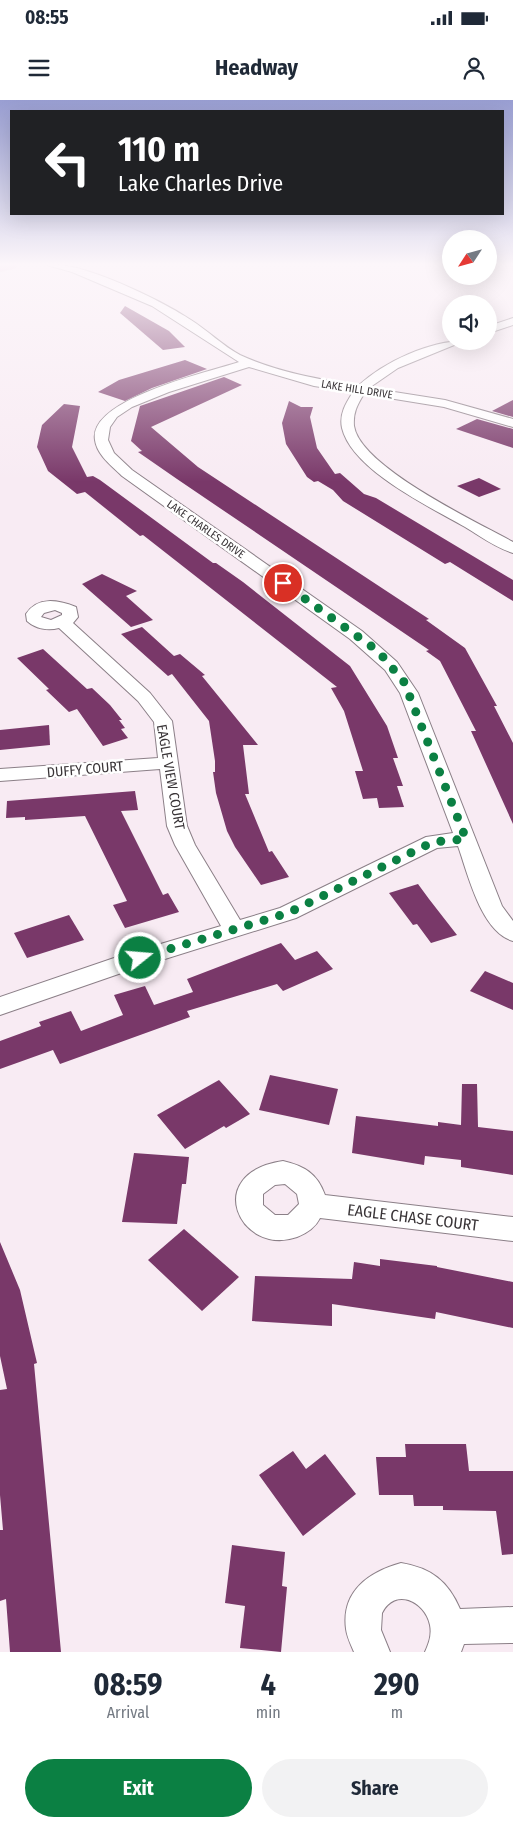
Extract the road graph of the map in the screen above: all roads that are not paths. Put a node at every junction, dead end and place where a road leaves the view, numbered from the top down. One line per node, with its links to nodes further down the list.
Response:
1 (209, 337): 3 (street, LAKE HILL DRIVE)
2 (442, 348): 4 (street)
3 (250, 363): 4 (street, LAKE HILL DRIVE); 10 (street, LAKE CHARLES DRIVE)
4 (360, 390): 5 (street, LAKE HILL DRIVE); 6 (street)
5 (513, 423)
6 (513, 548)
7 (62, 622): 8 (street, EAGLE VIEW COURT)
8 (170, 763): 9 (street, DUFFY COURT); 11 (street, EAGLE VIEW COURT)
9 (0, 775)
10 (466, 839): 11 (street); 12 (street, LAKE CHARLES DRIVE)
11 (235, 930): 13 (street)
12 (513, 933)
13 (0, 1006)
14 (313, 1205): 15 (street, EAGLE CHASE COURT)
15 (513, 1229)
16 (513, 1625): 17 (street)
17 (446, 1639): 18 (street)
18 (372, 1652)

